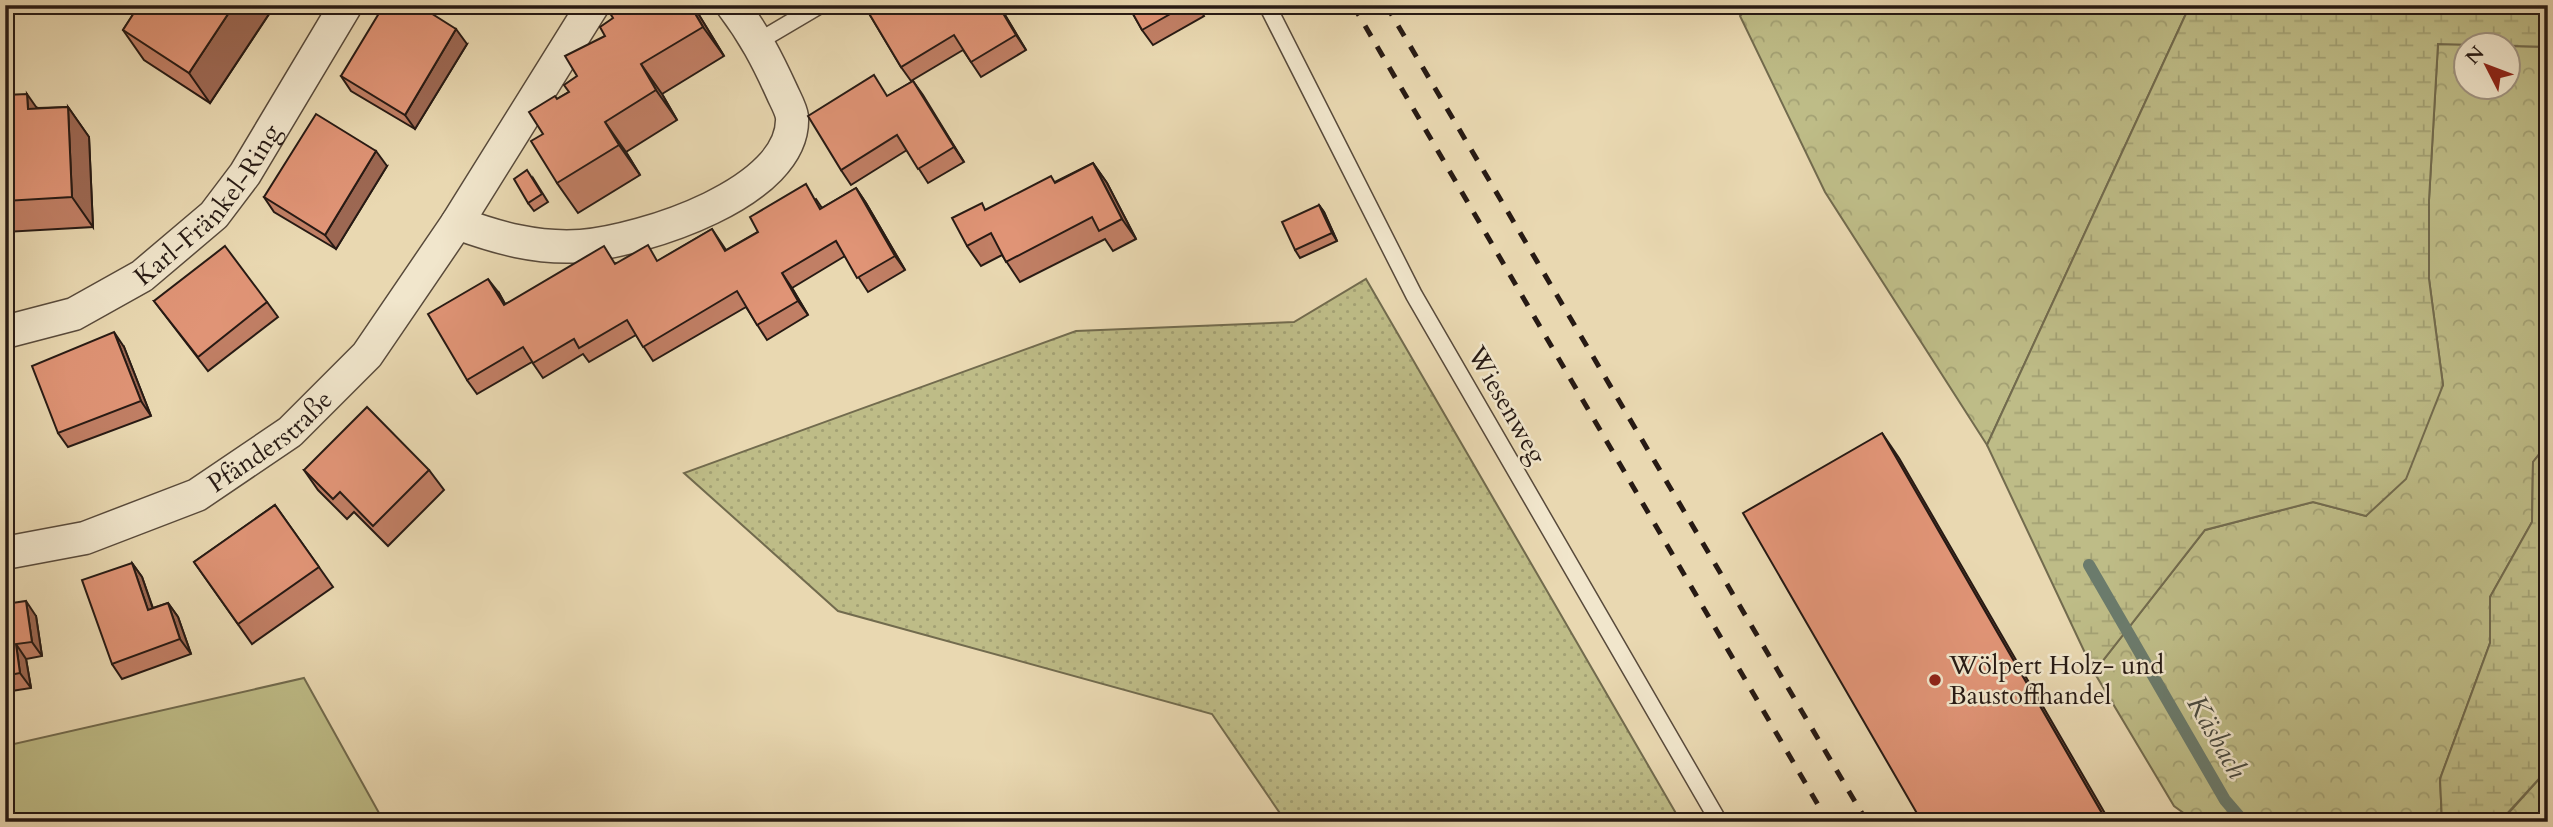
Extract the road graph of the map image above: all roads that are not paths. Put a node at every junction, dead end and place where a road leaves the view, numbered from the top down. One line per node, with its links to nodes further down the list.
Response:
1 (346, 5): 8 (street, Karl-Fränkel-Ring)
2 (593, 5): 7 (street, Pfänderstraße)
3 (732, 5): 6 (street)
4 (820, 5): 6 (lane)
5 (1267, 5): 10 (lane, Wiesenweg)
6 (759, 41): 7 (street)
7 (457, 223): 9 (street, Pfänderstraße)
8 (5, 332)
9 (5, 552)
10 (1719, 822)

